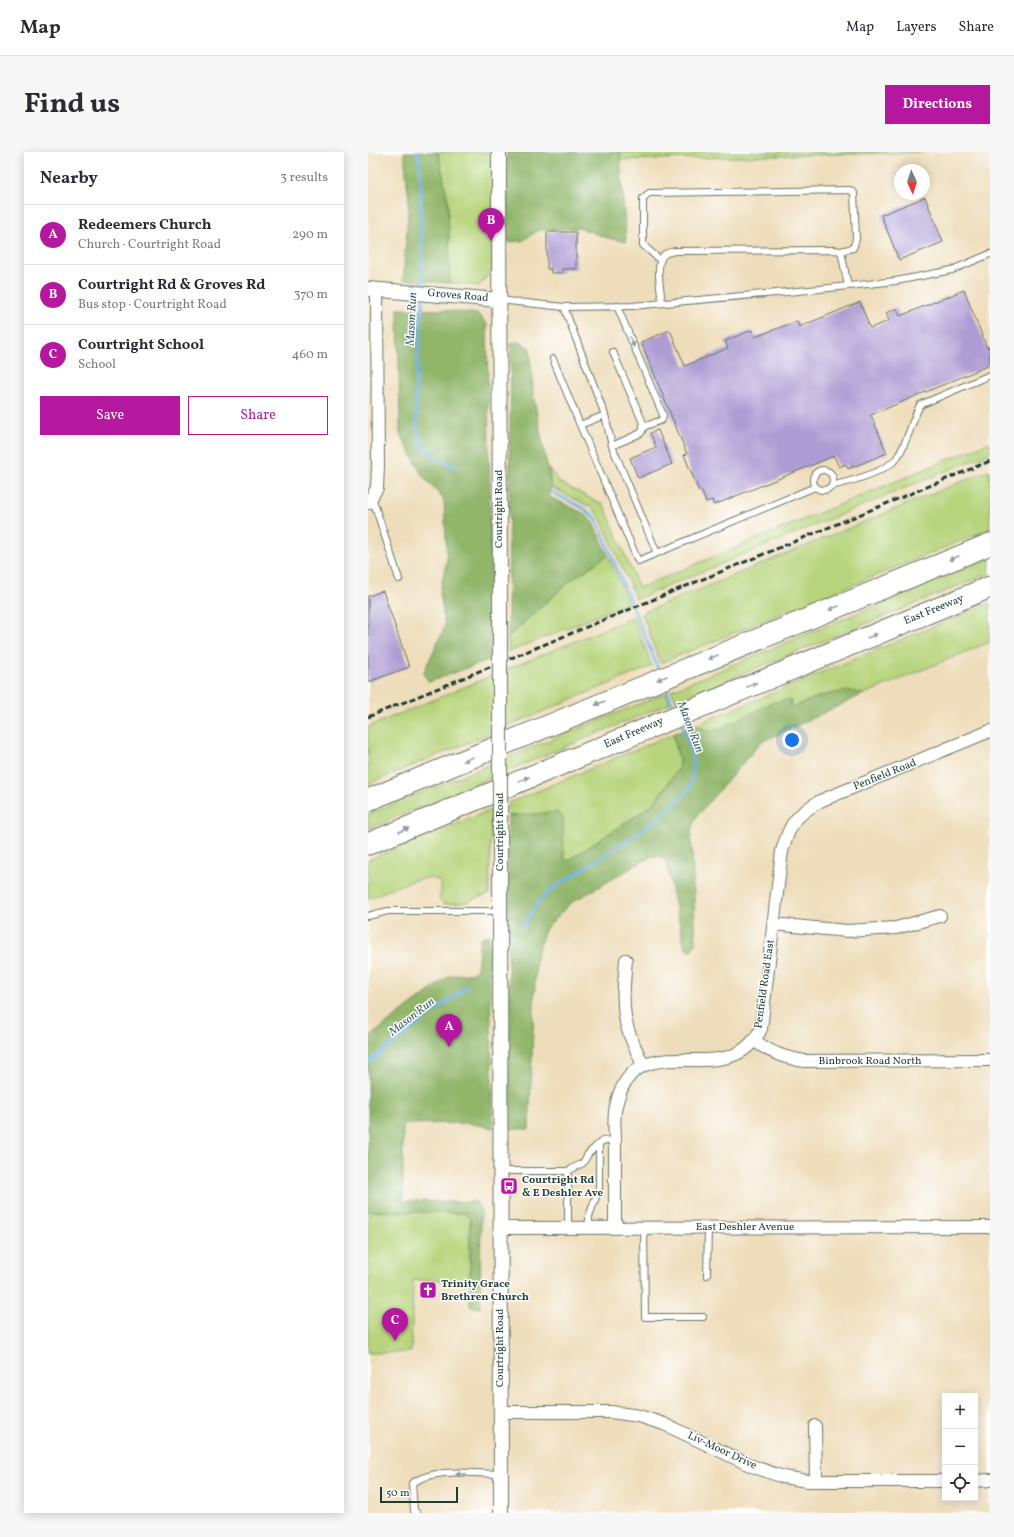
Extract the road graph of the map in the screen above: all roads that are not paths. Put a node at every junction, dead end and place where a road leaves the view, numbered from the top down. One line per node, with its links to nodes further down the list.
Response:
1 (499, 152): 7 (street, Courtright Road)
2 (841, 252): 4 (lane); 4 (lane); 5 (lane)
3 (990, 254): 5 (lane)
4 (660, 260): 8 (lane)
5 (848, 286): 8 (lane)
6 (372, 289): 7 (street, Groves Road); 20 (street)
7 (499, 300): 9 (lane); 29 (street, Courtright Road, bridge)
8 (662, 303): 10 (lane)
9 (564, 306): 10 (lane); 14 (lane)
10 (617, 306): 16 (lane, one-way to 16)
11 (612, 352): 16 (lane)
12 (553, 359): 15 (lane)
13 (990, 375): 18 (lane)
14 (605, 415): 15 (lane); 17 (lane)
15 (580, 425): 22 (lane)
16 (643, 427): 17 (lane)
17 (612, 446): 22 (lane)
18 (831, 486): 19 (lane); 19 (lane)
19 (815, 487): 22 (lane)
20 (370, 500): 23 (lane)
21 (990, 544): 26 (highway, one-way to 26)
22 (657, 553)
23 (399, 579)
24 (990, 587): 28 (highway, East Freeway, one-way to 24)
25 (990, 732): 27 (street, Penfield Road)
26 (368, 800)
27 (788, 830): 32 (street, Penfield Road East)
28 (368, 844)
29 (500, 911): 30 (lane); 40 (street, Courtright Road)
30 (368, 916)
31 (940, 916): 32 (street)
32 (773, 924): 34 (street, Penfield Road East)
33 (626, 960): 36 (street)
34 (755, 1041): 35 (street, Binbrook Road North); 36 (street, Penfield Road East)
35 (990, 1060)
36 (643, 1065): 37 (street, Penfield Road East)
37 (615, 1140): 38 (lane); 41 (street, Penfield Road East)
38 (599, 1144): 39 (lane); 47 (lane)
39 (568, 1171): 40 (lane); 46 (lane)
40 (500, 1172): 45 (street, Courtright Road)
41 (615, 1227): 42 (street, East Deshler Avenue); 47 (street, East Deshler Avenue)
42 (644, 1227): 43 (street, East Deshler Avenue); 49 (lane)
43 (708, 1227): 44 (street, East Deshler Avenue); 48 (lane)
44 (990, 1227)
45 (500, 1228): 46 (street, East Deshler Avenue); 50 (street, Courtright Road)
46 (568, 1228): 47 (street, East Deshler Avenue)
47 (589, 1228)
48 (707, 1275)
49 (703, 1317)
50 (500, 1412): 52 (street, Courtright Road); 54 (street, Liv-Moor Drive)
51 (815, 1426): 54 (street)
52 (500, 1474): 57 (lane, one-way to 57); 58 (street, Courtright Road)
53 (990, 1480): 56 (street)
54 (816, 1481): 55 (street, Liv-Moor Drive)
55 (942, 1481)
56 (978, 1482)
57 (417, 1513)
58 (500, 1513)

